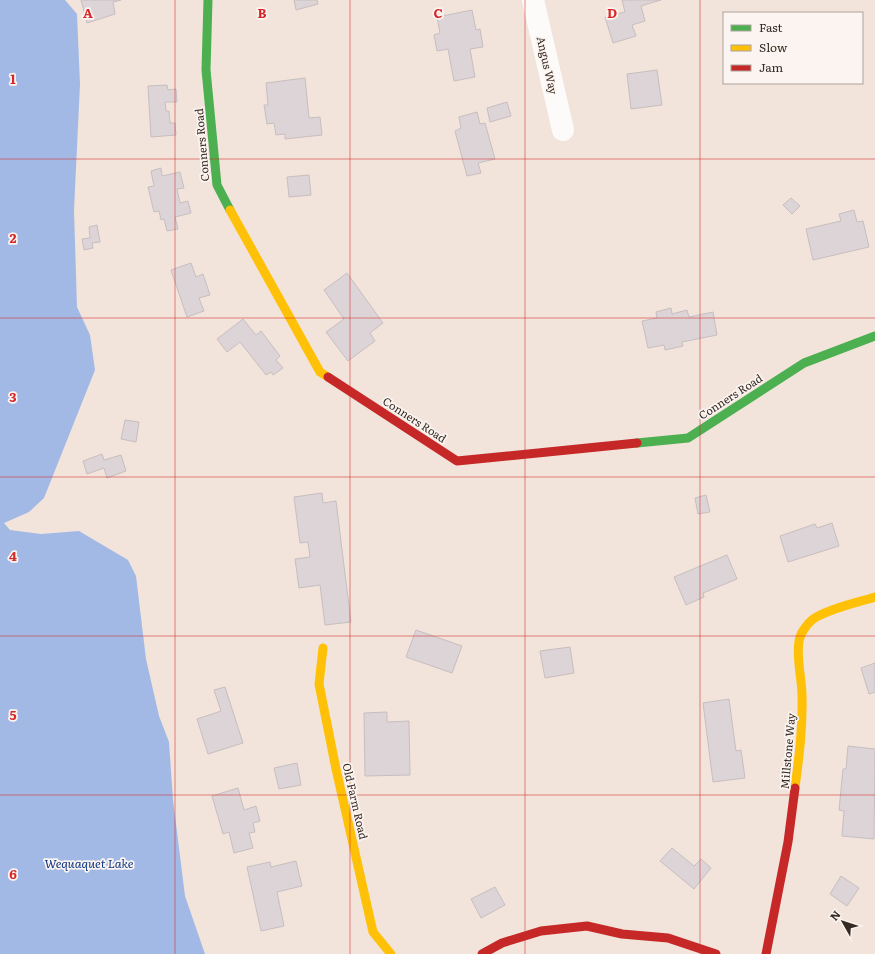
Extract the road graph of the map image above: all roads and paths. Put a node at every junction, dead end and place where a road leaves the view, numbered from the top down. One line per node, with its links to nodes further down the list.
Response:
1 (208, 0): 4 (street, Conners Road)
2 (533, 0): 3 (street, Angus Way)
3 (562, 130)
4 (875, 336)
5 (875, 597): 10 (street, Millstone Way)
6 (323, 648): 7 (street, Old Farm Road)
7 (391, 954)
8 (482, 954): 9 (street)
9 (716, 954)
10 (766, 954)

